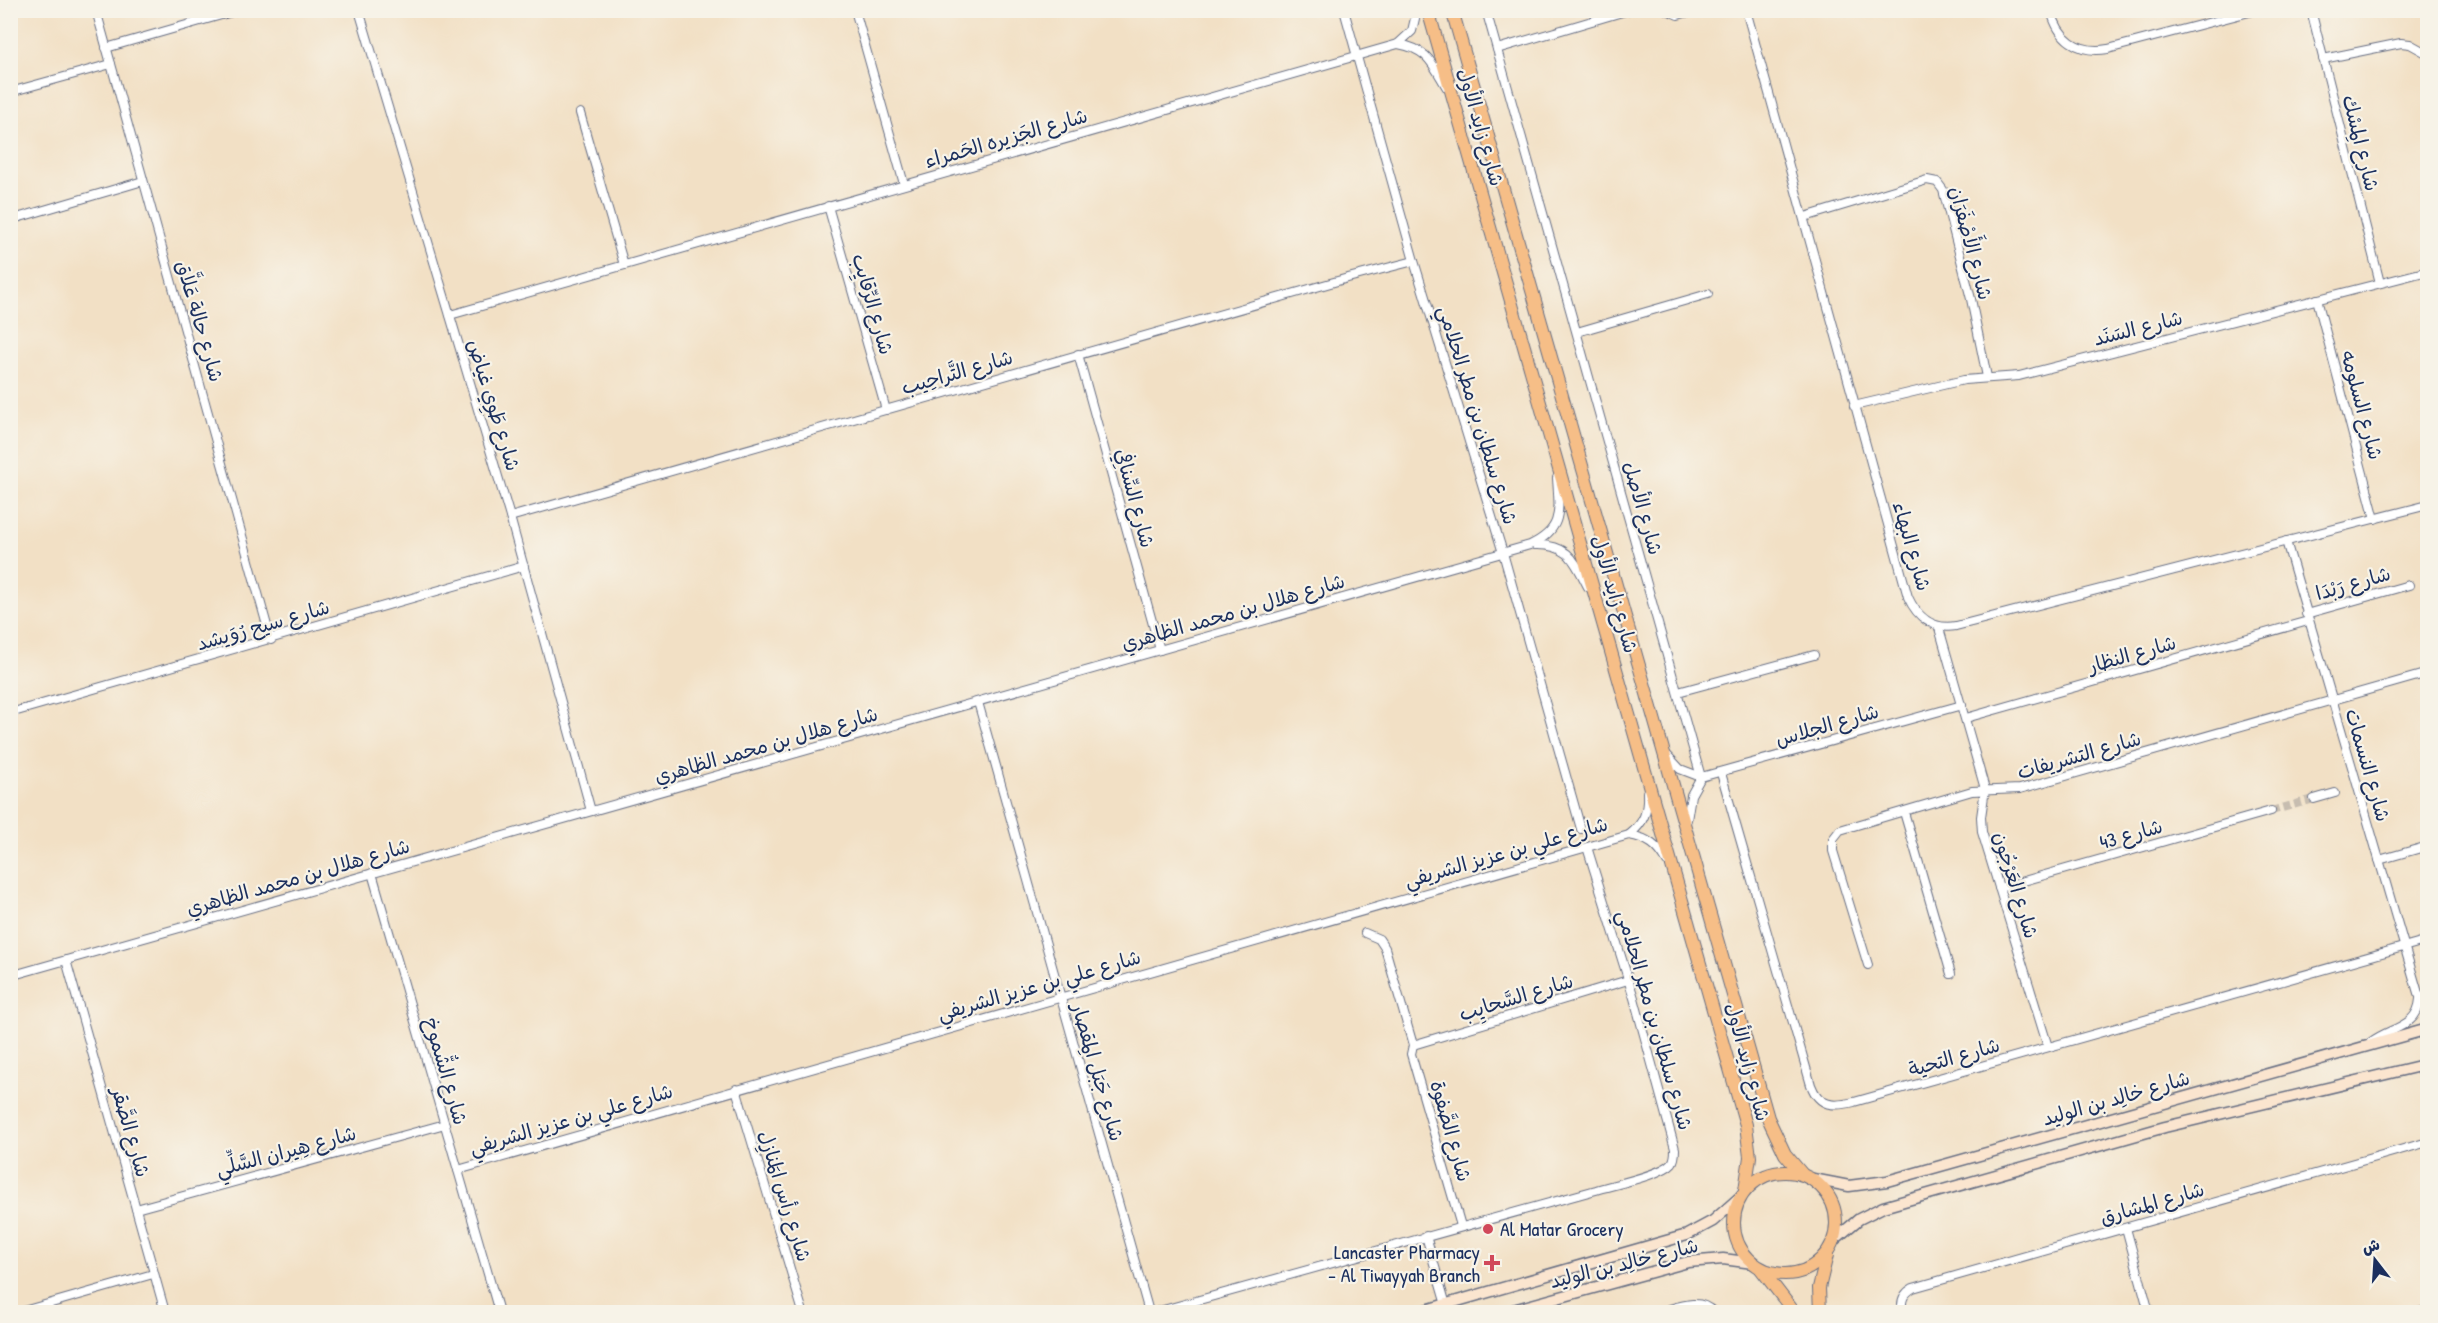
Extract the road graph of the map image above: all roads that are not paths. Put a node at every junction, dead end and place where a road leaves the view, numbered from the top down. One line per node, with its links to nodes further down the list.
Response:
1 (96, 10): 18 (street, شارع حالة عَلاَّق)
2 (239, 10): 18 (street)
3 (359, 10): 38 (street, شارع طَوِي غياض)
4 (855, 10): 28 (street)
5 (1344, 10): 20 (street, شارع سلطان بن مطر الحلامي)
6 (1418, 10): 17 (street)
7 (1428, 10): 25 (main road, شارع زايد الأول)
8 (1452, 10): 66 (main road, شارع زايد الأول)
9 (1486, 10): 19 (street, شارع الأصل)
10 (1629, 10): 19 (street)
11 (1667, 10): 12 (street)
12 (1696, 10)
13 (1746, 10): 30 (street, شارع البهاء)
14 (2051, 10): 15 (street)
15 (2257, 10)
16 (2311, 10): 22 (street, شارع المِسْك)
17 (1398, 44): 20 (street, شارع الجَزيره الحَمراء); 25 (street)
18 (106, 48): 23 (street, شارع حالة عَلاَّق)
19 (1497, 49): 39 (street, شارع الأصل)
20 (1357, 54): 28 (street, شارع الجَزيره الحَمراء); 32 (street, شارع سلطان بن مطر الحلامي)
21 (2427, 54): 22 (street)
22 (2323, 59): 35 (street, شارع المِسْك)
23 (111, 64): 24 (street); 27 (street, شارع حالة عَلاَّق)
24 (10, 92)
25 (1453, 99): 44 (main road, شارع زايد الأول)
26 (580, 114): 33 (street)
27 (143, 181): 31 (street); 56 (street, شارع حالة عَلاَّق)
28 (904, 184): 29 (street, شارع الجَزيره الحَمراء)
29 (828, 206): 33 (street, شارع الجَزيره الحَمراء); 43 (street, شارع الرِّقايِب)
30 (1805, 217): 41 (street, شارع الأَصْفَرَان); 42 (street, شارع البهاء)
31 (10, 220)
32 (1414, 261): 40 (street, شارع التَّراحِيب); 50 (street, شارع سلطان بن مطر الحلامي)
33 (624, 265): 38 (street, شارع الجَزيره الحَمراء)
34 (2427, 271): 35 (street, شارع السَنَد)
35 (2380, 283): 37 (street, شارع السَنَد)
36 (1708, 294): 39 (street)
37 (2318, 299): 41 (street, شارع السَنَد); 47 (street, شارع السلومه)
38 (450, 315): 46 (street, شارع طَوِي غياض)
39 (1577, 332): 60 (street, شارع الأصل)
40 (1078, 354): 43 (street, شارع التَّراحِيب); 57 (street, شارع السِّنافِي)
41 (1987, 377): 42 (street, شارع السَنَد)
42 (1854, 406): 55 (street, شارع البهاء)
43 (886, 410): 46 (street, شارع التَّراحِيب)
44 (1557, 463): 49 (street, شارع هلال بن محمد الظاهري); 53 (main road, شارع زايد الأول)
45 (2427, 505): 47 (street)
46 (510, 517): 51 (street, شارع طَوِي غياض)
47 (2375, 519): 48 (street)
48 (2286, 542): 54 (street, شارع النسمات); 55 (street)
49 (1530, 545): 50 (street, شارع هلال بن محمد الظاهري); 53 (street, شارع هلال بن محمد الظاهري)
50 (1503, 553): 57 (street, شارع هلال بن محمد الظاهري); 76 (street, شارع سلطان بن مطر الحلامي)
51 (524, 566): 56 (street, شارع سيح رُوَيشد); 73 (street, شارع طَوِي غياض)
52 (2409, 585): 54 (street, شارع رَبْدَا)
53 (1597, 604): 67 (main road, شارع زايد الأول)
54 (2307, 617): 61 (street, شارع النسمات); 65 (street, شارع النظار)
55 (1940, 628): 63 (street, شارع العَرْجُون)
56 (272, 640): 64 (street, شارع سيح رُوَيشد)
57 (1160, 650): 62 (street, شارع هلال بن محمد الظاهري)
58 (1814, 655): 60 (street)
59 (2427, 673): 61 (street, شارع التشريفات)
60 (1678, 692): 69 (street, شارع الأصل)
61 (2332, 700): 70 (street, شارع التشريفات); 81 (street, شارع النسمات)
62 (978, 702): 73 (street, شارع هلال بن محمد الظاهري); 93 (street, شارع جَبَل المِقصار)
63 (1962, 705): 65 (street, شارع العَرْجُون); 68 (street, شارع الجلاس)
64 (10, 713)
65 (1966, 718): 70 (street, شارع العَرْجُون)
66 (1663, 751): 69 (street); 77 (main road, شارع زايد الأول)
67 (1646, 771): 78 (street, شارع علي بن عزيز الشريفي); 83 (main road, شارع زايد الأول)
68 (1721, 772): 69 (street, شارع الجلاس); 99 (street, شارع التحية)
69 (1701, 777): 77 (street)
70 (1985, 789): 75 (street, شارع التشريفات); 84 (street, شارع العَرْجُون)
71 (2335, 793): 72 (street)
72 (2314, 799)
73 (591, 811): 82 (street, شارع هلال بن محمد الظاهري)
74 (2271, 811): 84 (street, شارع 43)
75 (1904, 812): 89 (street, شارع التشريفات); 90 (street)
76 (1581, 829)
77 (1686, 832): 105 (main road, شارع زايد الأول)
78 (1629, 835): 80 (street, شارع علي بن عزيز الشريفي); 83 (street, شارع علي بن عزيز الشريفي)
79 (2427, 846): 81 (street)
80 (1587, 847): 92 (street, شارع سلطان بن مطر الحلامي); 93 (street, شارع علي بن عزيز الشريفي)
81 (2379, 860): 87 (street, شارع النسمات)
82 (372, 873): 88 (street, شارع هلال بن محمد الظاهري); 102 (street, شارع الشُّموخ)
83 (1675, 877): 106 (main road, شارع زايد الأول)
84 (2000, 888): 99 (street, شارع العَرْجُون)
85 (1365, 933): 97 (street, شارع الصَّفوة)
86 (2427, 940): 87 (street, شارع التحية)
87 (2404, 946): 94 (street, شارع النسمات); 99 (street, شارع التحية)
88 (66, 960): 91 (street, شارع هلال بن محمد الظاهري); 107 (street, شارع الصَّقر)
89 (1868, 965)
90 (1951, 974)
91 (10, 976)
92 (1628, 980): 97 (street, شارع السَّحايِب); 108 (street, شارع سلطان بن مطر الحلامي)
93 (1060, 997): 101 (street, شارع علي بن عزيز الشريفي); 119 (street, شارع جَبَل المِقصار)
94 (2420, 999): 95 (street, شارع النسمات); 98 (street)
95 (2427, 1008)
96 (2427, 1029): 98 (street, شارع خالِد بن الوليد)
97 (1413, 1045): 108 (street, شارع الصَّفوة)
98 (2367, 1045): 105 (street, شارع خالِد بن الوليد)
99 (2048, 1047)
100 (2427, 1064): 111 (street, شارع خالِد بن الوليد)
101 (736, 1089): 104 (street, شارع علي بن عزيز الشريفي); 118 (street, شارع رأس المَنازِل)
102 (445, 1124): 104 (street, شارع الشُّموخ); 107 (street, شارع هِيران السَّلِّي)
103 (2427, 1142): 109 (street, شارع المشارق)
104 (458, 1170): 117 (street, شارع الشُّموخ)
105 (1807, 1176): 106 (main road); 111 (main road)
106 (1743, 1194): 112 (main road); 114 (street, شارع خالِد بن الوليد)
107 (136, 1209): 113 (street, شارع الصَّقر)
108 (1461, 1226): 110 (street, شارع سلطان بن مطر الحلامي)
109 (2126, 1228): 127 (street, شارع المشارق); 128 (street)
110 (1426, 1236): 114 (street); 120 (street, شارع سلطان بن مطر الحلامي)
111 (1831, 1245): 112 (main road); 126 (main road)
112 (1756, 1265): 122 (street, شارع خالِد بن الوليد); 125 (main road)
113 (153, 1274): 115 (street); 116 (street, شارع الصَّقر)
114 (1446, 1305): 121 (street, شارع خالِد بن الوليد)
115 (20, 1312)
116 (165, 1312)
117 (499, 1312)
118 (802, 1312)
119 (1149, 1312)
120 (1156, 1312)
121 (1419, 1312)
122 (1506, 1312)
123 (1659, 1312): 124 (street)
124 (1713, 1312)
125 (1794, 1312)
126 (1820, 1312)
127 (1903, 1312)
128 (2150, 1312)

